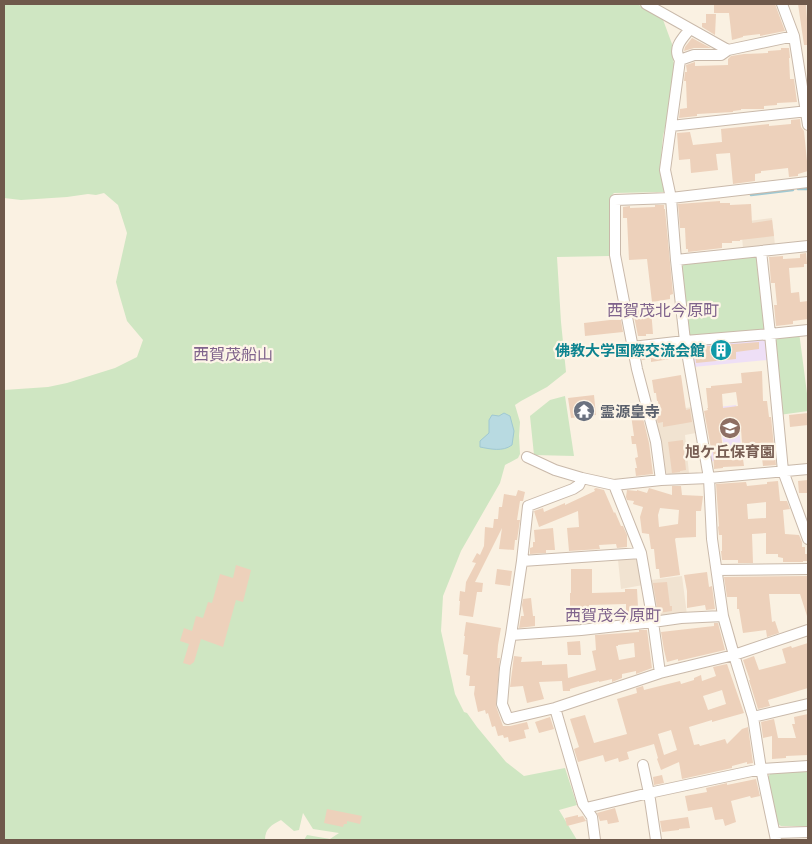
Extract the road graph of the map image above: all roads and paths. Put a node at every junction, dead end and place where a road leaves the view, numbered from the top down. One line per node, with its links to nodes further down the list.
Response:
1 (646, 4): 3 (street)
2 (782, 4): 4 (street)
3 (690, 29): 5 (street); 6 (street)
4 (794, 36): 5 (street); 7 (street)
5 (728, 50): 6 (street)
6 (680, 60): 9 (street)
7 (807, 111): 8 (street); 9 (street)
8 (808, 124)
9 (671, 126): 11 (street)
10 (808, 182): 11 (street)
11 (671, 198): 14 (street); 18 (street)
12 (808, 246): 13 (street)
13 (761, 251): 14 (street); 16 (street)
14 (676, 260): 17 (street)
15 (808, 330): 16 (street)
16 (770, 334): 17 (street); 21 (street)
17 (685, 341): 18 (street); 23 (street)
18 (632, 347): 24 (street)
19 (528, 457): 22 (street)
20 (808, 469): 21 (street)
21 (783, 471): 23 (street); 26 (street)
22 (582, 478): 25 (street); 28 (street)
23 (709, 478): 24 (street); 30 (street)
24 (661, 480): 25 (street)
25 (614, 485): 27 (street)
26 (808, 539)
27 (641, 553): 28 (street); 32 (street)
28 (522, 561): 34 (street)
29 (808, 569): 30 (street)
30 (717, 570): 31 (street)
31 (724, 616): 32 (street); 35 (street)
32 (653, 622): 34 (street); 36 (street)
33 (808, 630): 35 (street)
34 (511, 635): 38 (street)
35 (734, 655): 36 (street); 39 (street)
36 (660, 673): 38 (street)
37 (808, 704): 39 (street)
38 (555, 708): 44 (street)
39 (753, 717): 42 (street)
40 (643, 765): 43 (street)
41 (808, 766): 42 (street)
42 (761, 770): 43 (street); 46 (street)
43 (649, 793): 44 (street); 48 (street)
44 (586, 808): 47 (street)
45 (808, 832): 46 (street)
46 (775, 837)
47 (595, 840)
48 (656, 840)

